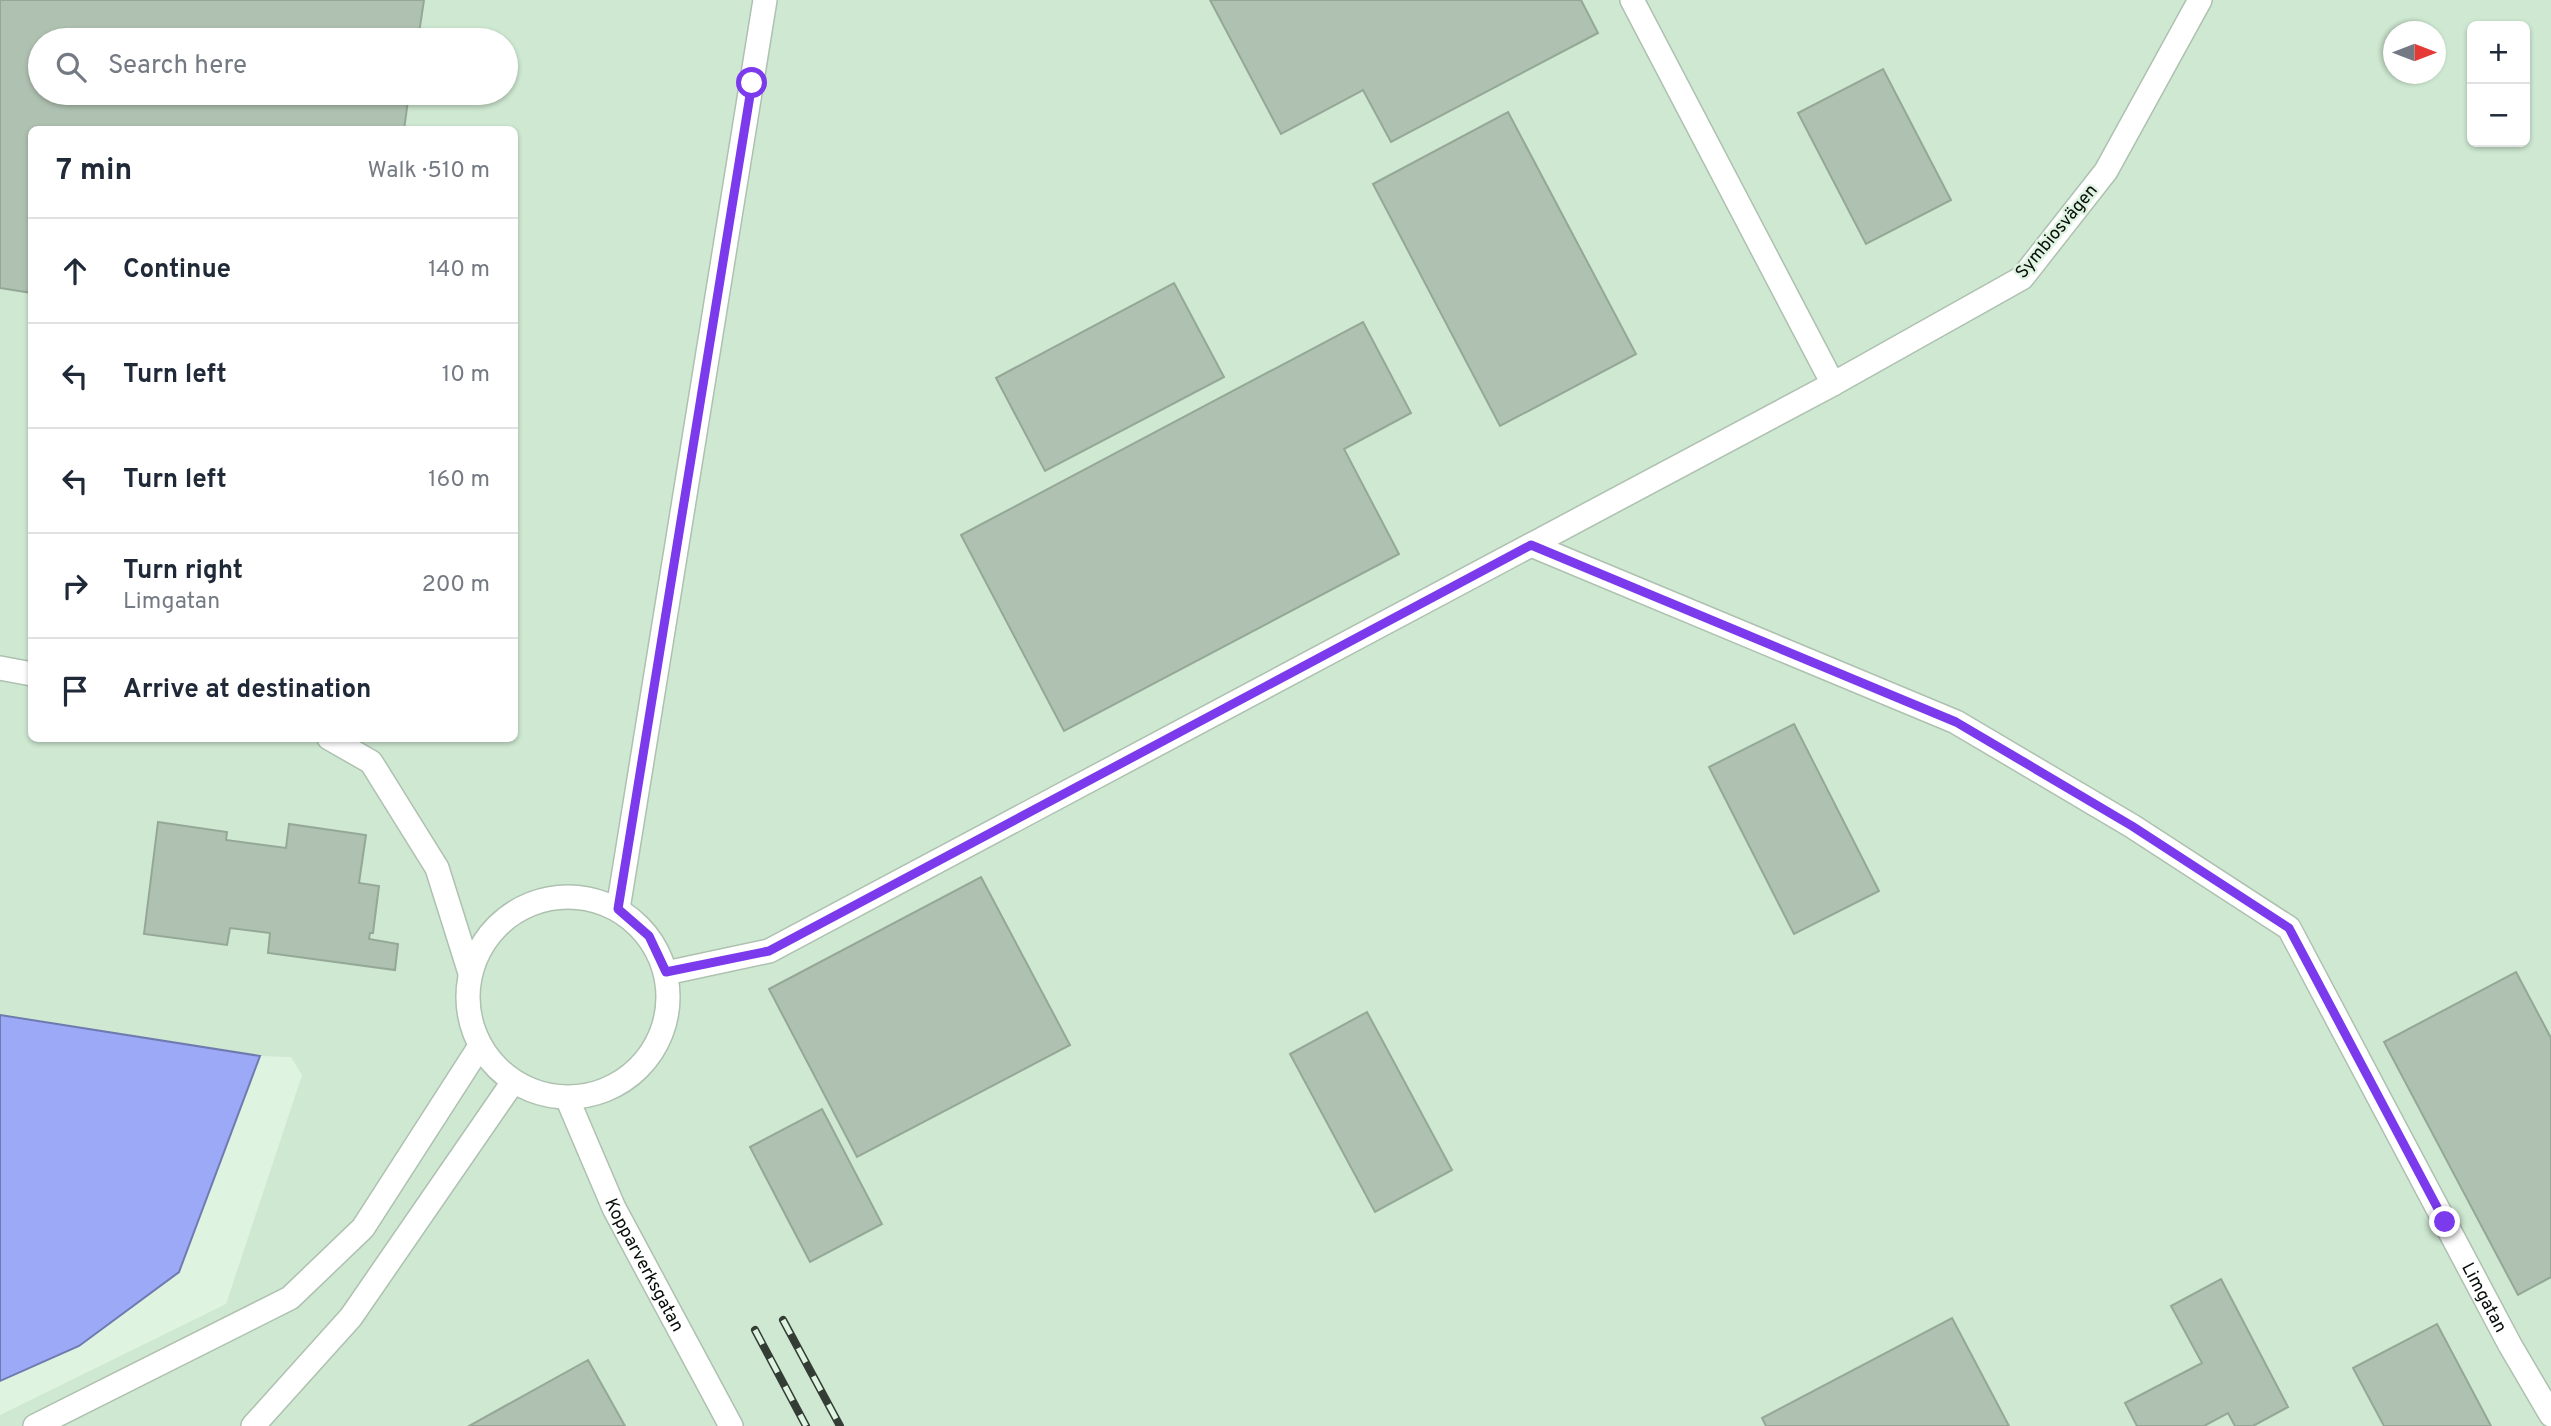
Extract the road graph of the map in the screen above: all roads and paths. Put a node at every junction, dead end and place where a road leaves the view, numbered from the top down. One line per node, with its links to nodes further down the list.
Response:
1 (765, 0): 9 (lane)
2 (1632, 0): 4 (lane)
3 (2200, 0): 4 (lane, Symbiosvägen)
4 (1833, 384): 5 (lane, Symbiosvägen)
5 (1531, 545): 10 (lane, Symbiosvägen); 15 (lane, Limgatan)
6 (0, 668): 7 (lane)
7 (28, 673)
8 (336, 742): 11 (lane)
9 (618, 909): 10 (lane); 11 (lane)
10 (666, 972): 14 (lane)
11 (470, 973): 12 (lane)
12 (480, 1046): 13 (lane); 16 (lane)
13 (513, 1082): 14 (lane); 17 (lane)
14 (567, 1098): 18 (lane, Kopparverksgatan)
15 (2551, 1415)
16 (35, 1426)
17 (253, 1426)
18 (730, 1426)

